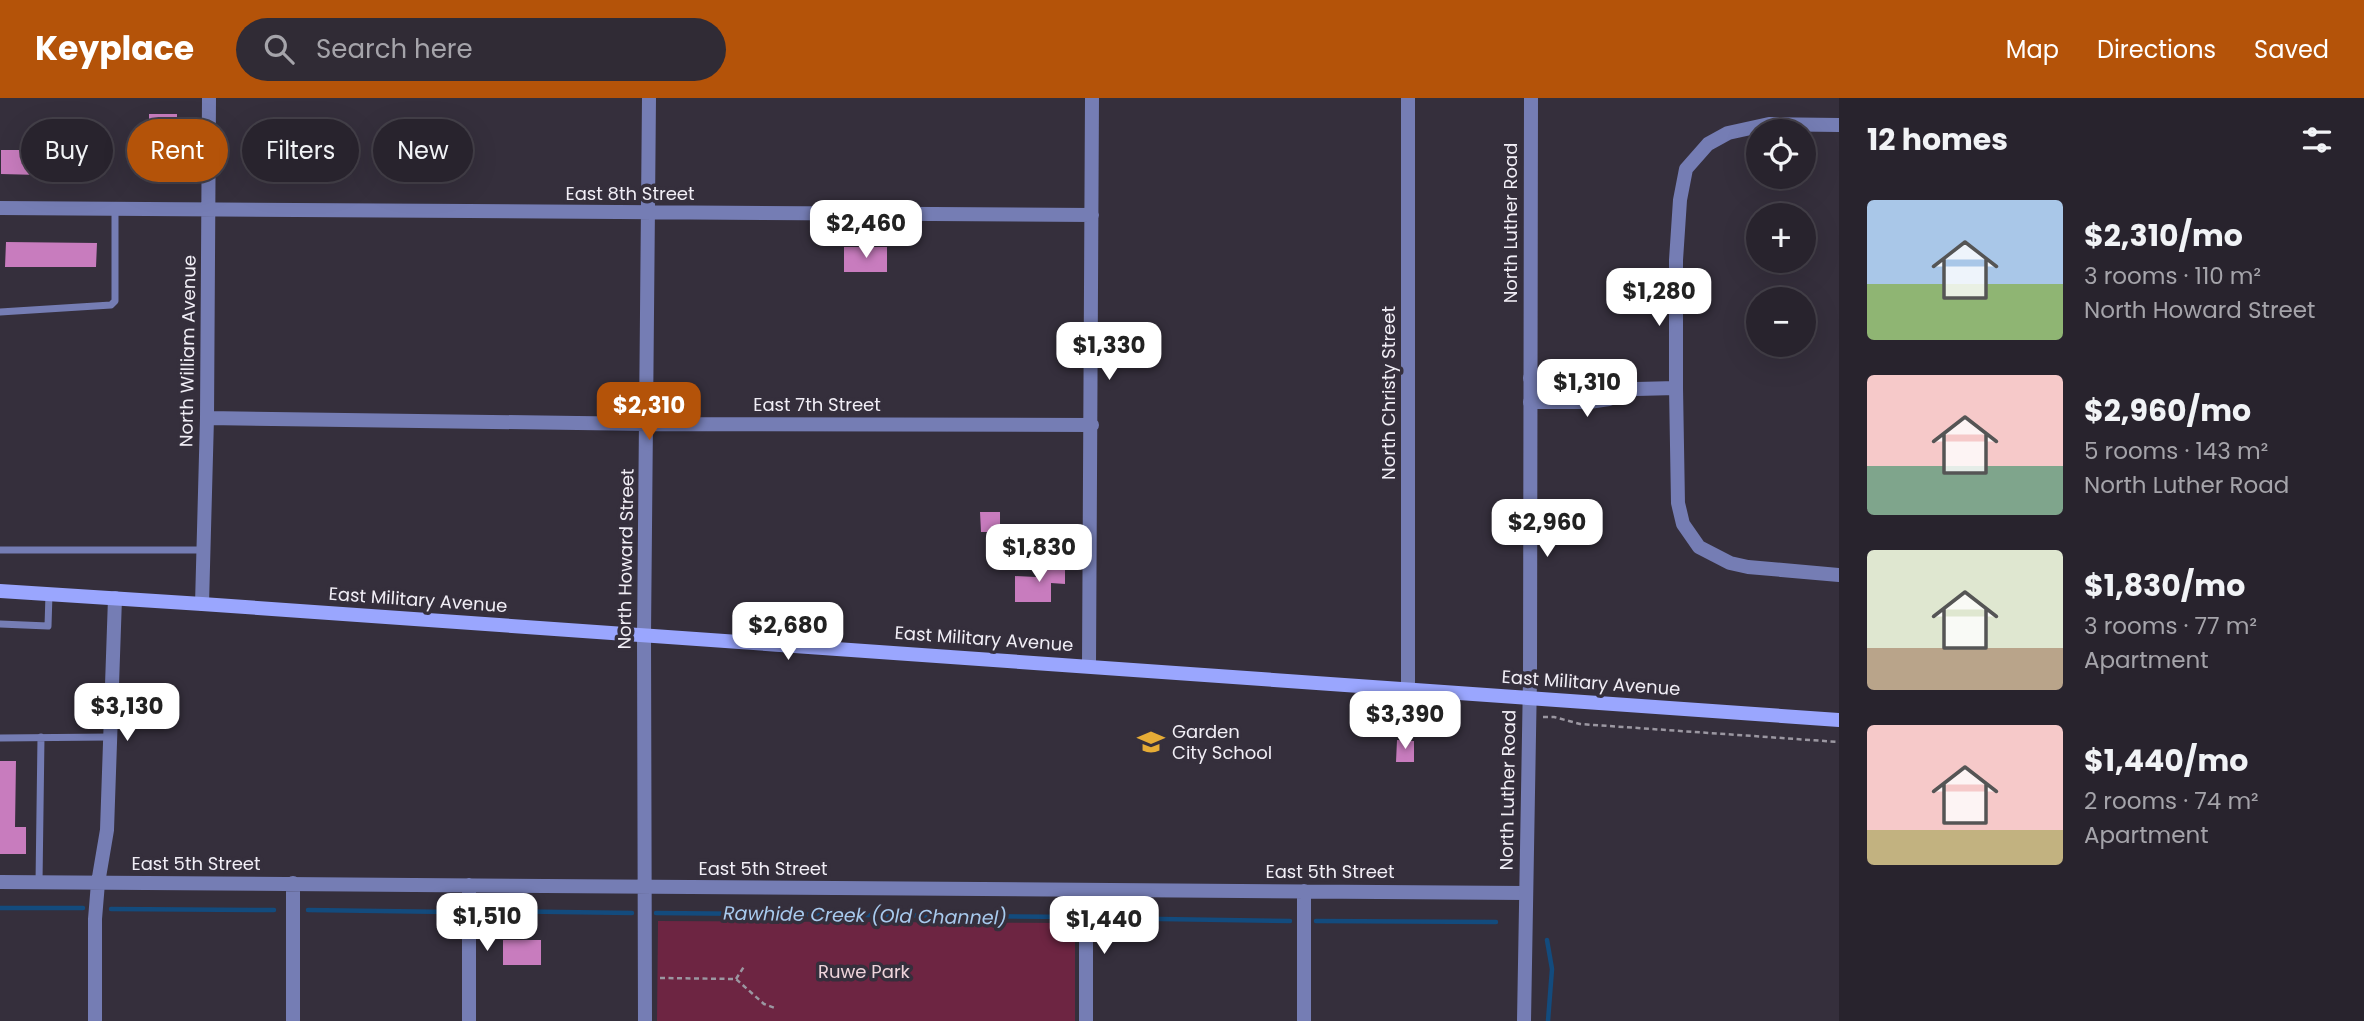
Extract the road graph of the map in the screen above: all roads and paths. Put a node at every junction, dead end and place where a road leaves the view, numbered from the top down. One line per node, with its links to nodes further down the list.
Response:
1 (209, 98): 9 (street, North William Avenue)
2 (649, 98): 10 (street, North Howard Street)
3 (1092, 98): 11 (street)
4 (1408, 98): 30 (street, North Christy Street)
5 (1531, 98): 13 (street, North Luther Road)
6 (1839, 125): 15 (street)
7 (0, 208): 8 (street, East 8th Street)
8 (115, 209): 9 (street, East 8th Street); 12 (lane)
9 (209, 209): 10 (street, East 8th Street); 17 (street, North William Avenue)
10 (647, 214): 11 (street, East 8th Street); 18 (street, North Howard Street)
11 (1092, 215): 19 (street)
12 (0, 312)
13 (1530, 378): 14 (street); 16 (street, North Luther Road)
14 (1636, 388): 15 (street); 16 (street)
15 (1676, 388): 22 (street)
16 (1530, 402): 31 (street, North Luther Road)
17 (207, 418): 18 (street, East 7th Street); 21 (street, North William Avenue)
18 (647, 425): 19 (street, East 7th Street); 28 (street, North Howard Street)
19 (1092, 425): 29 (street)
20 (0, 550): 21 (lane)
21 (204, 550): 26 (street, North William Avenue)
22 (1839, 575)
23 (0, 592): 24 (main road, East Military Avenue)
24 (49, 594): 25 (main road, East Military Avenue); 27 (lane)
25 (115, 598): 26 (main road, East Military Avenue); 35 (street)
26 (202, 604): 28 (main road, East Military Avenue)
27 (0, 624)
28 (644, 635): 29 (main road, East Military Avenue); 43 (street, North Howard Street)
29 (1090, 666): 30 (main road, East Military Avenue)
30 (1408, 689): 31 (main road, East Military Avenue)
31 (1530, 698): 32 (street, North Luther Road); 33 (main road, East Military Avenue)
32 (1529, 716): 37 (path); 46 (street, North Luther Road)
33 (1839, 720)
34 (41, 737): 35 (lane); 36 (lane); 39 (lane)
35 (110, 737): 40 (street)
36 (0, 738)
37 (1839, 742)
38 (0, 882): 39 (street, East 5th Street)
39 (39, 883): 40 (street, East 5th Street)
40 (98, 883): 41 (street, East 5th Street); 51 (street)
41 (293, 883): 42 (street, East 5th Street); 52 (street)
42 (469, 885): 43 (street, East 5th Street); 53 (street)
43 (645, 888): 44 (street, East 5th Street); 54 (street, North Howard Street)
44 (1086, 891): 45 (street, East 5th Street); 55 (street)
45 (1304, 891): 46 (street, East 5th Street); 56 (street)
46 (1525, 894): 57 (street, North Luther Road)
47 (745, 965): 49 (path)
48 (660, 978): 49 (path)
49 (736, 979): 50 (path)
50 (775, 1008)
51 (95, 1021)
52 (293, 1021)
53 (469, 1021)
54 (645, 1021)
55 (1086, 1021)
56 (1304, 1021)
57 (1524, 1021)

